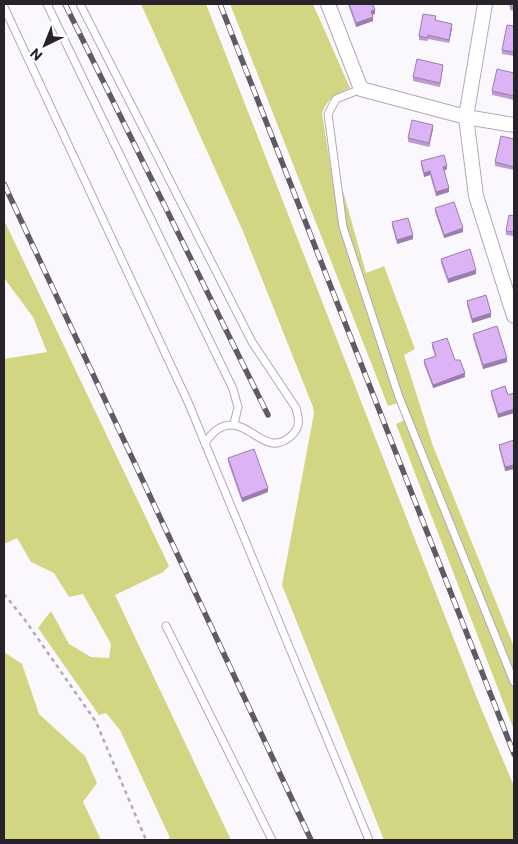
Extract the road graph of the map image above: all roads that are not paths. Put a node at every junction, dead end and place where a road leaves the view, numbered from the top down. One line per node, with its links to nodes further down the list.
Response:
1 (47, 4): 10 (lane)
2 (80, 4): 10 (lane)
3 (328, 4): 6 (street)
4 (485, 4): 7 (street)
5 (4, 7): 11 (lane)
6 (360, 89): 7 (street); 13 (lane)
7 (466, 117): 8 (street); 9 (street)
8 (514, 125)
9 (514, 316)
10 (234, 424): 11 (lane)
11 (205, 443): 15 (lane)
12 (166, 626): 14 (lane)
13 (514, 682)
14 (272, 840)
15 (369, 840)

